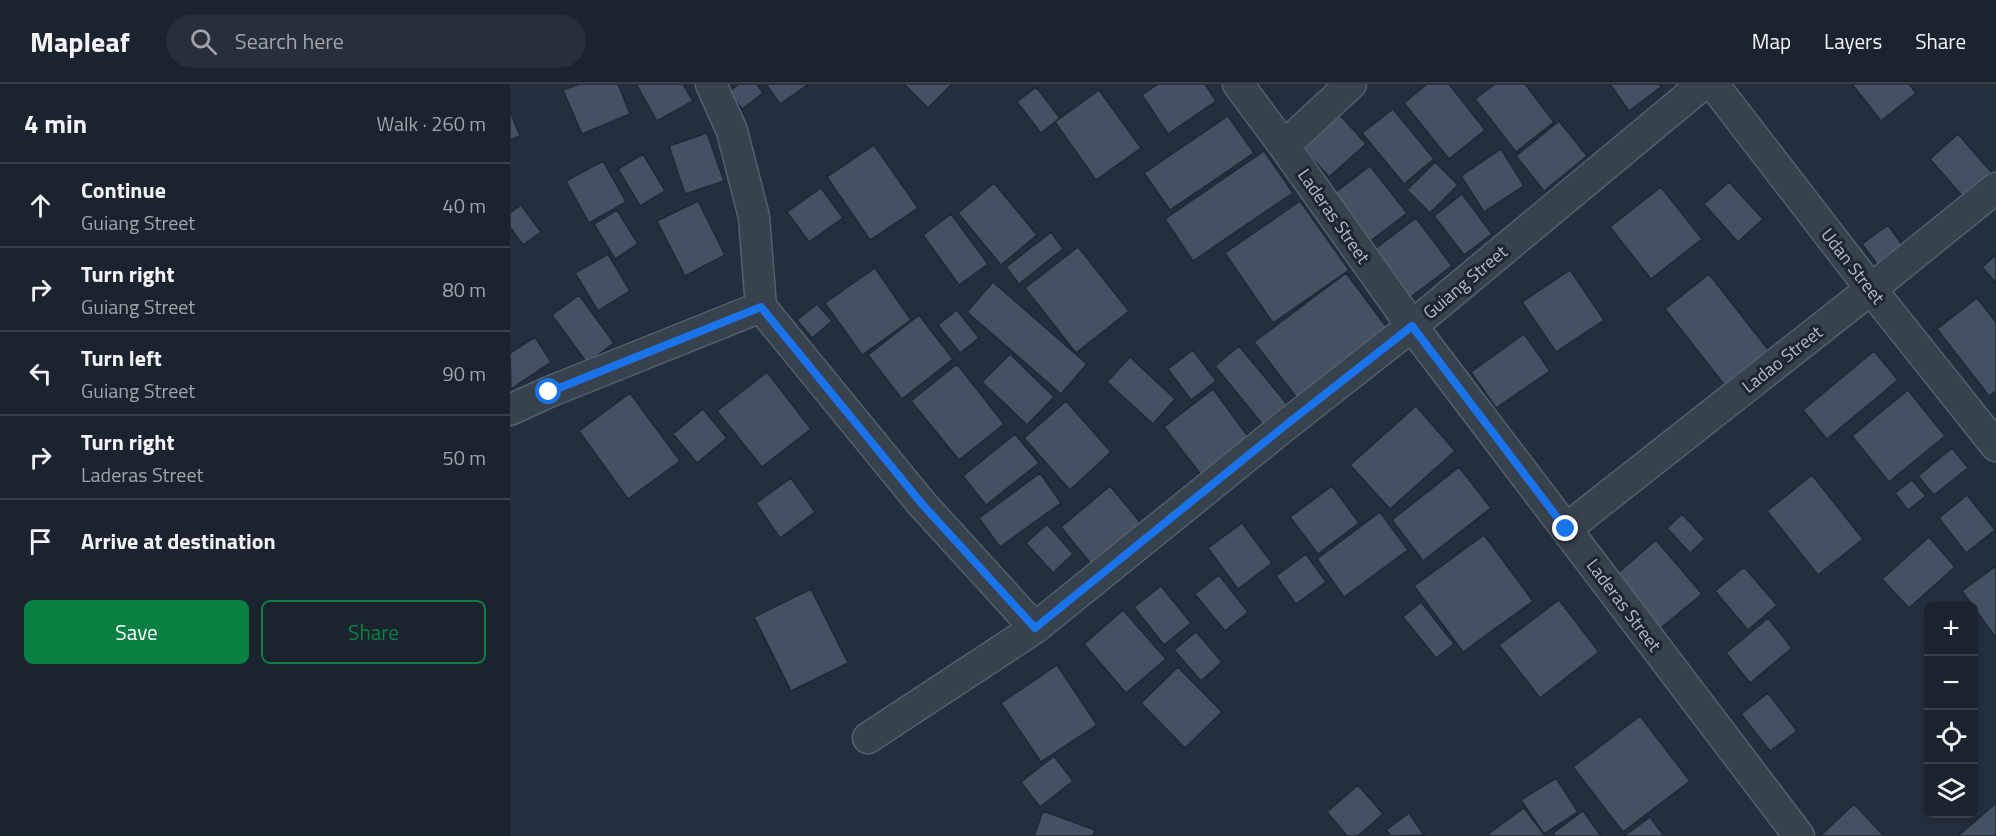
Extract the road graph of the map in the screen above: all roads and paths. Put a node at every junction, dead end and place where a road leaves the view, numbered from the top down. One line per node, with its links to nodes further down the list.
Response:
1 (711, 84): 9 (street)
2 (1238, 84): 6 (street, Laderas Street)
3 (1351, 84): 6 (street)
4 (1703, 84): 10 (street, Guiang Street)
5 (1713, 84): 8 (street, Udan Street)
6 (1284, 146): 10 (street, Laderas Street)
7 (1996, 188): 8 (street, Ladao Street)
8 (1871, 290): 12 (street, Udan Street); 13 (street, Ladao Street)
9 (761, 307): 11 (street); 14 (street)
10 (1412, 326): 13 (street, Laderas Street); 14 (street, Guiang Street)
11 (510, 410)
12 (1996, 446)
13 (1566, 529): 16 (street, Laderas Street)
14 (1035, 628): 15 (street, Guiang Street)
15 (868, 738)
16 (1799, 836)

